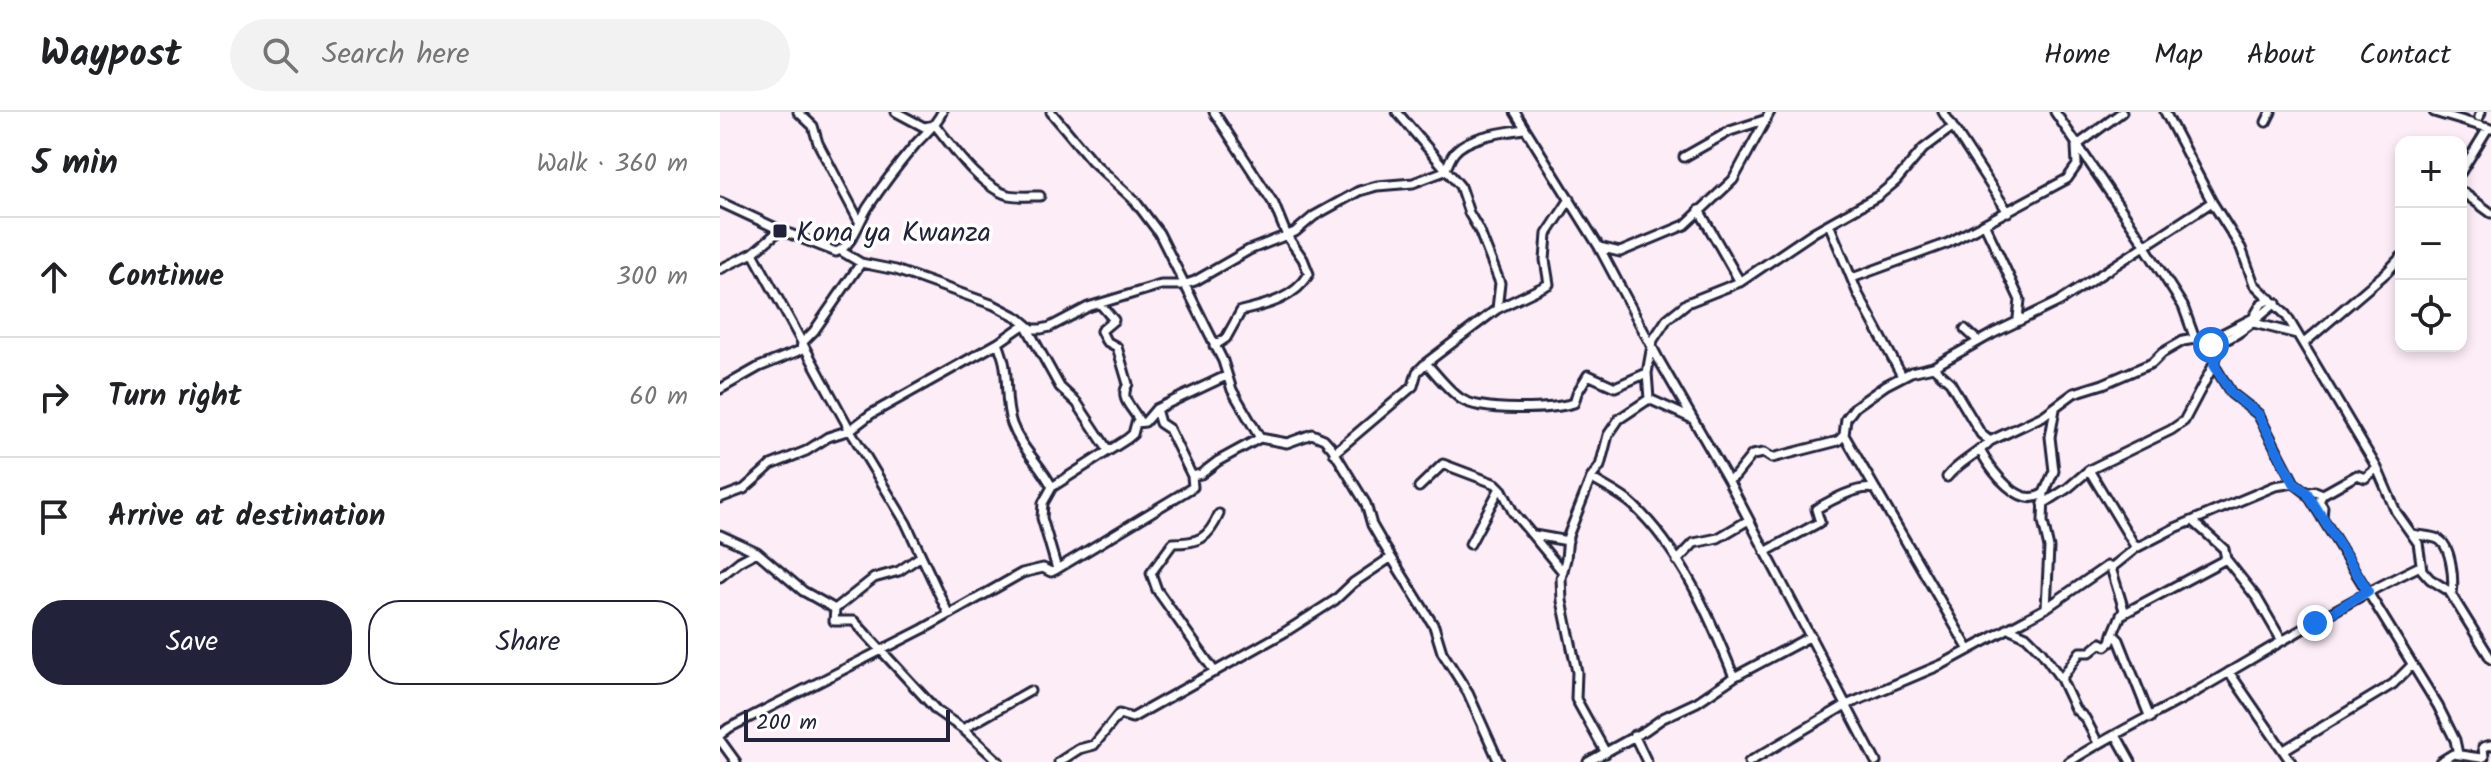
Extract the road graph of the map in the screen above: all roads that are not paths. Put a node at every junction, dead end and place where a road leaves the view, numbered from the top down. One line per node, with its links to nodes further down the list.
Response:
1 (798, 112): 33 (street)
2 (896, 112): 17 (street)
3 (942, 112): 17 (street)
4 (1051, 112): 47 (street)
5 (1214, 112): 37 (street)
6 (1397, 112): 24 (street)
7 (1515, 112): 19 (street)
8 (1770, 112): 15 (street)
9 (1943, 112): 18 (street)
10 (2055, 112): 21 (street)
11 (2122, 112): 21 (street)
12 (2165, 112): 29 (street)
13 (2271, 112): 16 (street)
14 (2434, 112): 20 (street)
15 (1764, 120): 22 (street); 30 (street)
16 (2266, 122)
17 (935, 125): 26 (street); 33 (street)
18 (1951, 128): 31 (street); 34 (street)
19 (1525, 129): 24 (street); 27 (street)
20 (2490, 129): 23 (street)
21 (2078, 144): 31 (street); 38 (street)
22 (1684, 157)
23 (2467, 163)
24 (1445, 171): 37 (street); 50 (street)
25 (2467, 195): 32 (street)
26 (1040, 196)
27 (1570, 199): 39 (street); 50 (street)
28 (720, 202): 36 (street)
29 (2212, 202): 38 (street); 48 (street)
30 (1699, 210): 39 (street); 46 (street)
31 (2008, 212): 35 (street)
32 (2491, 213)
33 (859, 221): 40 (street)
34 (1829, 224): 45 (street); 46 (street)
35 (1985, 225): 45 (street); 51 (street)
36 (780, 230): 40 (street); 41 (street)
37 (1287, 236): 47 (street); 62 (street)
38 (2144, 244): 56 (street); 57 (street)
39 (1599, 247): 63 (street)
40 (841, 251): 42 (street)
41 (753, 253): 44 (street); 59 (street)
42 (861, 263): 53 (street); 59 (street)
43 (2395, 263): 61 (street)
44 (720, 269)
45 (1852, 278): 69 (street)
46 (1740, 282): 63 (street)
47 (1183, 285): 49 (street); 62 (street)
48 (2274, 301): 52 (street); 55 (street); 57 (street)
49 (1101, 305): 53 (street); 75 (street)
50 (1497, 309): 64 (street)
51 (2018, 318)
52 (2254, 323): 55 (street); 58 (street)
53 (1025, 324): 60 (street); 80 (street)
54 (1965, 329): 56 (street)
55 (2297, 334): 61 (street)
56 (1978, 341): 66 (street)
57 (2199, 342): 58 (street); 73 (street)
58 (2222, 342): 65 (street)
59 (802, 343): 70 (street); 76 (street)
60 (998, 343): 76 (street); 90 (street)
61 (2304, 343): 83 (street)
62 (1214, 346): 68 (street)
63 (1652, 346): 67 (street); 74 (street)
64 (1426, 363): 67 (street); 82 (street)
65 (2214, 365): 84 (street); 89 (street)
66 (1933, 367): 69 (street); 79 (street)
67 (1647, 373): 71 (street)
68 (1226, 376): 72 (street); 78 (street)
69 (1902, 376): 77 (street)
70 (720, 389)
71 (1649, 399): 74 (street); 87 (street)
72 (1156, 409): 75 (street); 85 (street)
73 (2055, 409): 79 (street); 94 (street)
74 (1693, 419): 88 (street)
75 (1139, 421): 80 (street)
76 (850, 430): 97 (street); 111 (street)
77 (1844, 435): 88 (street); 93 (street)
78 (1260, 438): 82 (street); 85 (street)
79 (1990, 441): 81 (street)
80 (1108, 450): 90 (street)
81 (1981, 452): 86 (street); 94 (street)
82 (1334, 453): 112 (street)
83 (2377, 468): 96 (street); 104 (street)
84 (2089, 470): 98 (street); 108 (street)
85 (1192, 476): 117 (street)
86 (1947, 477)
87 (1591, 478): 106 (street); 114 (street)
88 (1728, 480): 100 (street)
89 (2294, 483): 95 (street); 101 (street)
90 (1052, 487): 117 (street)
91 (1419, 487): 92 (street)
92 (1500, 488): 103 (street); 107 (street)
93 (1876, 490): 110 (street); 131 (street)
94 (2044, 493): 98 (street)
95 (2307, 493): 96 (street); 102 (street)
96 (2323, 494): 102 (street)
97 (720, 498)
98 (2043, 504): 122 (street)
99 (1219, 514): 134 (street)
100 (1747, 521): 110 (street); 114 (street)
101 (2193, 521): 108 (street); 113 (street)
102 (2322, 521): 120 (street)
103 (1532, 534): 106 (street); 118 (street)
104 (2412, 534): 115 (street); 121 (street)
105 (720, 535): 109 (street)
106 (1568, 541): 118 (street)
107 (1470, 544)
108 (2136, 548): 116 (street)
109 (757, 552): 119 (street); 123 (street)
110 (1765, 552): 128 (street)
111 (921, 556): 123 (street); 124 (street)
112 (1390, 558): 134 (street); 154 (street)
113 (2226, 559): 125 (street); 129 (street)
114 (1677, 561): 136 (street)
115 (2420, 566): 120 (street); 121 (street)
116 (2111, 568): 122 (street); 125 (street)
117 (1057, 569): 124 (street)
118 (1563, 572): 148 (street)
119 (720, 577)
120 (2368, 591): 129 (street); 133 (street)
121 (2452, 594): 132 (street)
122 (2046, 608): 126 (street)
123 (835, 609): 130 (street)
124 (948, 613): 130 (street)
125 (2121, 615): 127 (street)
126 (2008, 628): 131 (street); 137 (street)
127 (2113, 634): 137 (street); 140 (street)
128 (1811, 636): 136 (street); 139 (street)
129 (2282, 641): 135 (street)
130 (882, 649): 141 (street); 144 (street)
131 (1969, 650): 139 (street)
132 (2491, 659)
133 (2412, 665): 147 (street); 149 (street)
134 (1215, 672): 153 (street)
135 (2229, 672): 140 (street); 147 (street)
136 (1734, 677): 142 (street)
137 (2061, 679): 145 (street)
138 (1030, 691): 141 (street)
139 (1844, 706): 157 (street); 158 (street)
140 (2150, 718): 143 (street)
141 (963, 729): 152 (street)
142 (1634, 735): 148 (street); 156 (street)
143 (2116, 735): 145 (street); 160 (street)
144 (720, 738): 151 (street)
145 (2098, 743): 159 (street)
146 (2491, 745): 150 (street)
147 (2284, 750): 161 (street)
148 (1606, 753): 155 (street)
149 (2458, 754): 150 (street); 162 (street)
150 (2481, 760)
151 (736, 762)
152 (999, 762)
153 (1059, 762)
154 (1499, 762)
155 (1588, 762)
156 (1647, 762)
157 (1749, 762)
158 (1876, 762)
159 (2069, 762)
160 (2131, 762)
161 (2291, 762)
162 (2440, 762)

